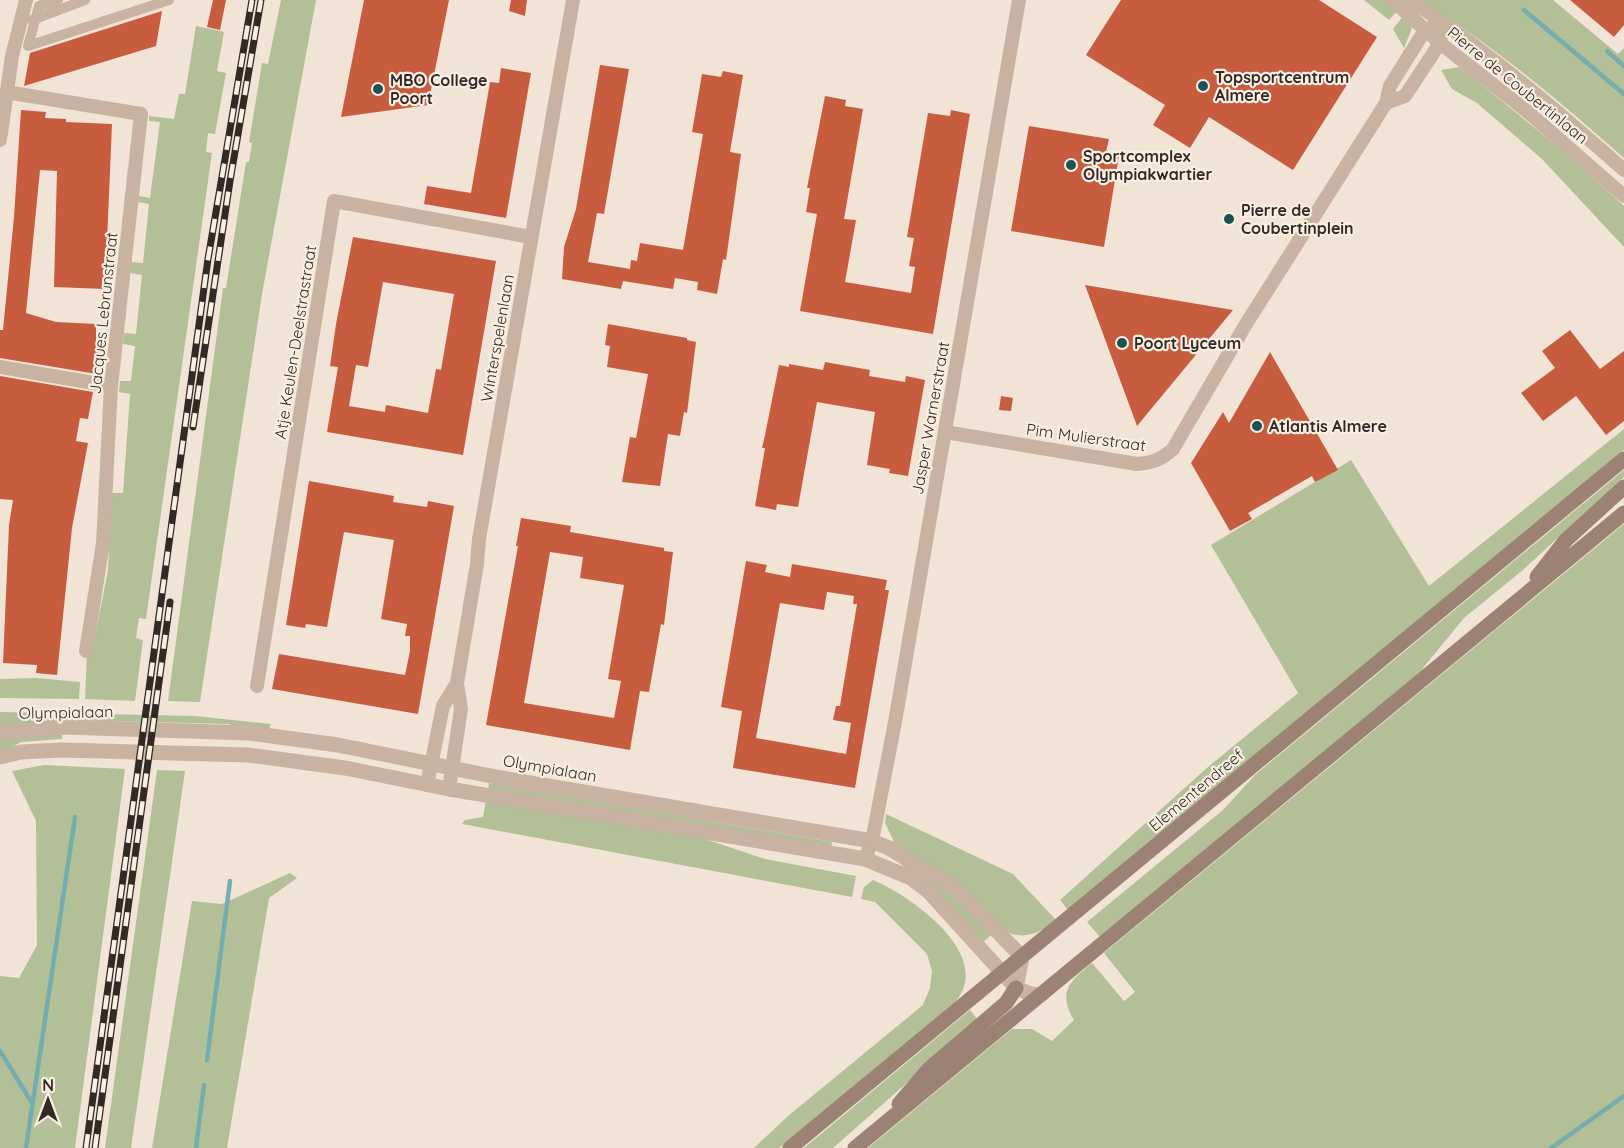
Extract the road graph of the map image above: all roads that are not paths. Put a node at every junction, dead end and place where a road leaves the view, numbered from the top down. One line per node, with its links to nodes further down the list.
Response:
1 (26, 0): 11 (street)
2 (58, 0): 9 (street)
3 (85, 0): 9 (street)
4 (169, 0): 9 (street)
5 (573, 0): 19 (street, Winterspelenlaan)
6 (1019, 0): 22 (street, Jasper Warnerstraat)
7 (1392, 0): 12 (street, Pierre de Coubertinlaan)
8 (1410, 0): 10 (street, Pierre de Coubertinlaan)
9 (36, 18): 11 (street)
10 (1444, 23): 12 (street); 13 (street, Pim Mulierstraat); 17 (street, Pierre de Coubertinlaan)
11 (19, 27): 14 (street)
12 (1425, 30): 13 (street, Pierre de Coubertinlaan); 15 (street, Pim Mulierstraat)
13 (1440, 44): 15 (street, Pim Mulierstraat); 18 (street, Pierre de Coubertinlaan)
14 (6, 92): 16 (street); 21 (street, Jacques Lebrunstraat)
15 (1386, 103): 22 (street, Pim Mulierstraat)
16 (0, 140)
17 (1624, 170)
18 (1624, 196)
19 (531, 237): 28 (street, Winterspelenlaan); 29 (street, Atje Keulen-Deelstrastraat)
20 (0, 367): 21 (street)
21 (111, 386): 27 (street, Jacques Lebrunstraat)
22 (945, 432): 36 (street, Jasper Warnerstraat)
23 (1624, 459): 38 (main road, Elementendreef)
24 (1624, 487): 26 (main road)
25 (1624, 513): 26 (main road)
26 (1518, 601): 41 (main road)
27 (86, 651)
28 (457, 683): 32 (street, Winterspelenlaan); 33 (street, Winterspelenlaan)
29 (257, 686)
30 (0, 733): 32 (street, Olympialaan)
31 (0, 757): 34 (street)
32 (431, 764): 33 (street, Olympialaan); 34 (street, Winterspelenlaan)
33 (452, 768): 35 (street, Winterspelenlaan); 36 (street, Olympialaan)
34 (427, 785): 35 (street)
35 (449, 789): 37 (street)
36 (872, 841): 37 (street, Jasper Warnerstraat); 38 (street, Olympialaan)
37 (865, 859): 39 (street)
38 (1022, 957): 39 (main road, Elementendreef); 40 (street)
39 (1002, 974): 40 (street); 43 (main road, Elementendreef)
40 (1016, 988): 41 (street); 42 (main road)
41 (1041, 995): 42 (main road)
42 (871, 1135): 44 (main road)
43 (790, 1148)
44 (855, 1148)

